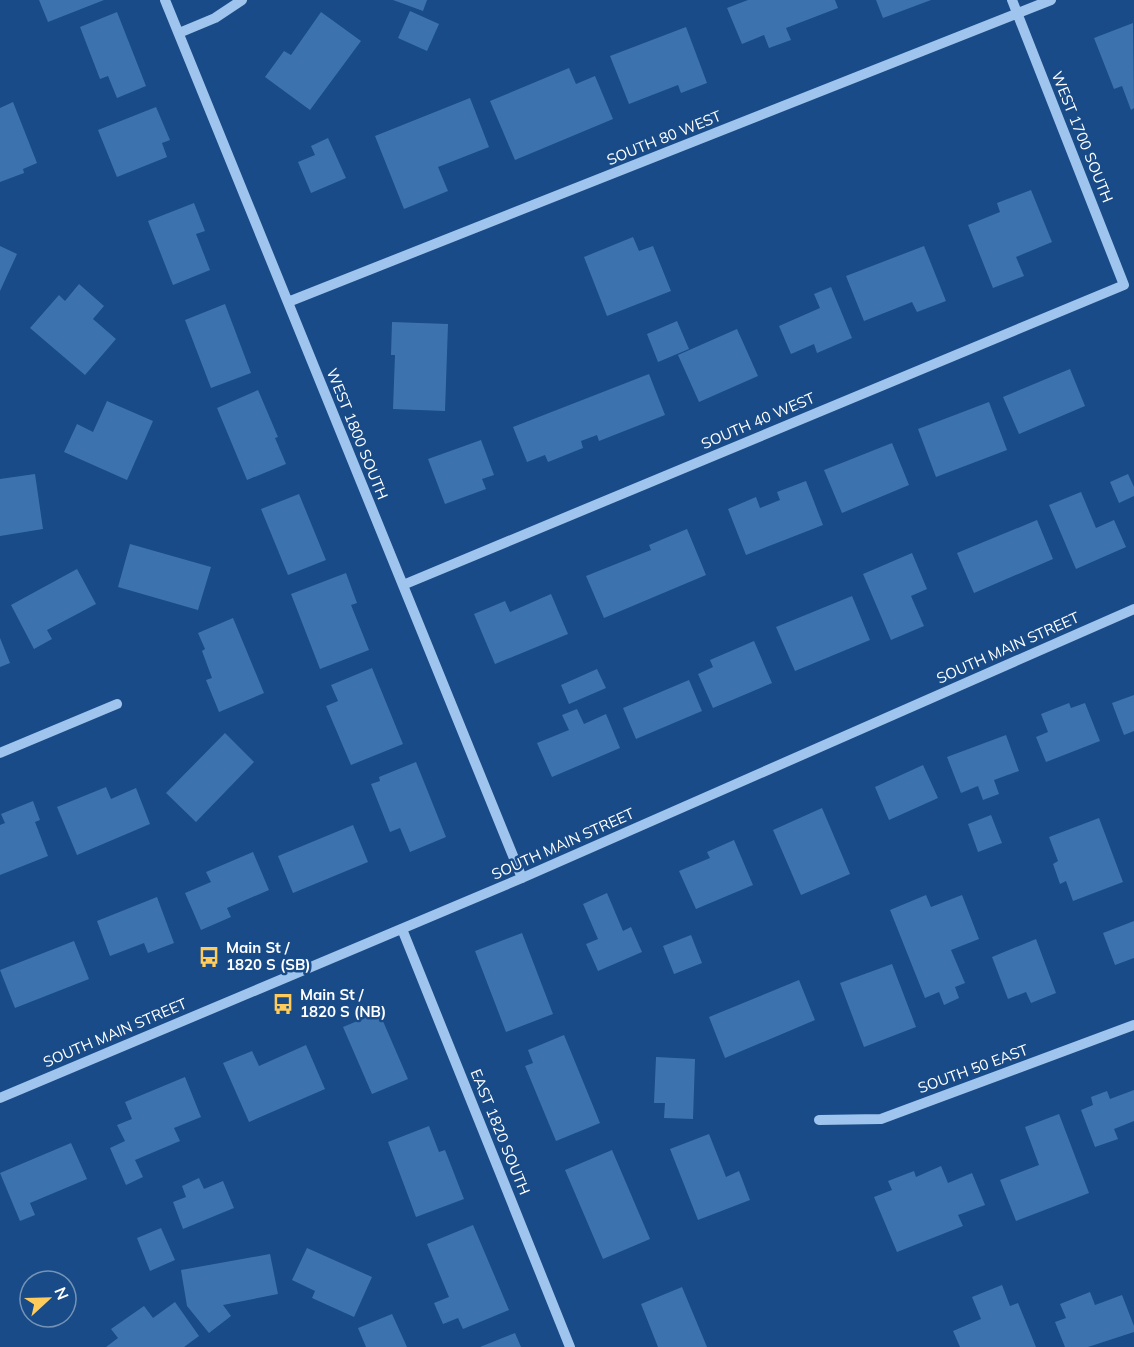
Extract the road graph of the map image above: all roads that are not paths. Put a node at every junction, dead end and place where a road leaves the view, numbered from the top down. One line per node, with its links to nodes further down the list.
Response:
1 (165, 0): 6 (street, WEST 1800 SOUTH)
2 (242, 0): 6 (street)
3 (1012, 0): 5 (street, WEST 1700 SOUTH)
4 (1051, 0): 5 (street, SOUTH 80 WEST)
5 (1017, 14): 7 (street, WEST 1700 SOUTH); 8 (street, SOUTH 80 WEST)
6 (178, 33): 8 (street, WEST 1800 SOUTH)
7 (1124, 285): 9 (street, SOUTH 40 WEST)
8 (288, 303): 9 (street, WEST 1800 SOUTH)
9 (402, 585): 13 (street, WEST 1800 SOUTH)
10 (1134, 609): 13 (street, SOUTH MAIN STREET)
11 (117, 704): 12 (street)
12 (0, 753)
13 (522, 878): 14 (street, SOUTH MAIN STREET)
14 (402, 929): 16 (street, SOUTH MAIN STREET); 18 (street, EAST 1820 SOUTH)
15 (1134, 1025): 17 (street, SOUTH 50 EAST)
16 (0, 1098)
17 (819, 1120)
18 (570, 1347)

